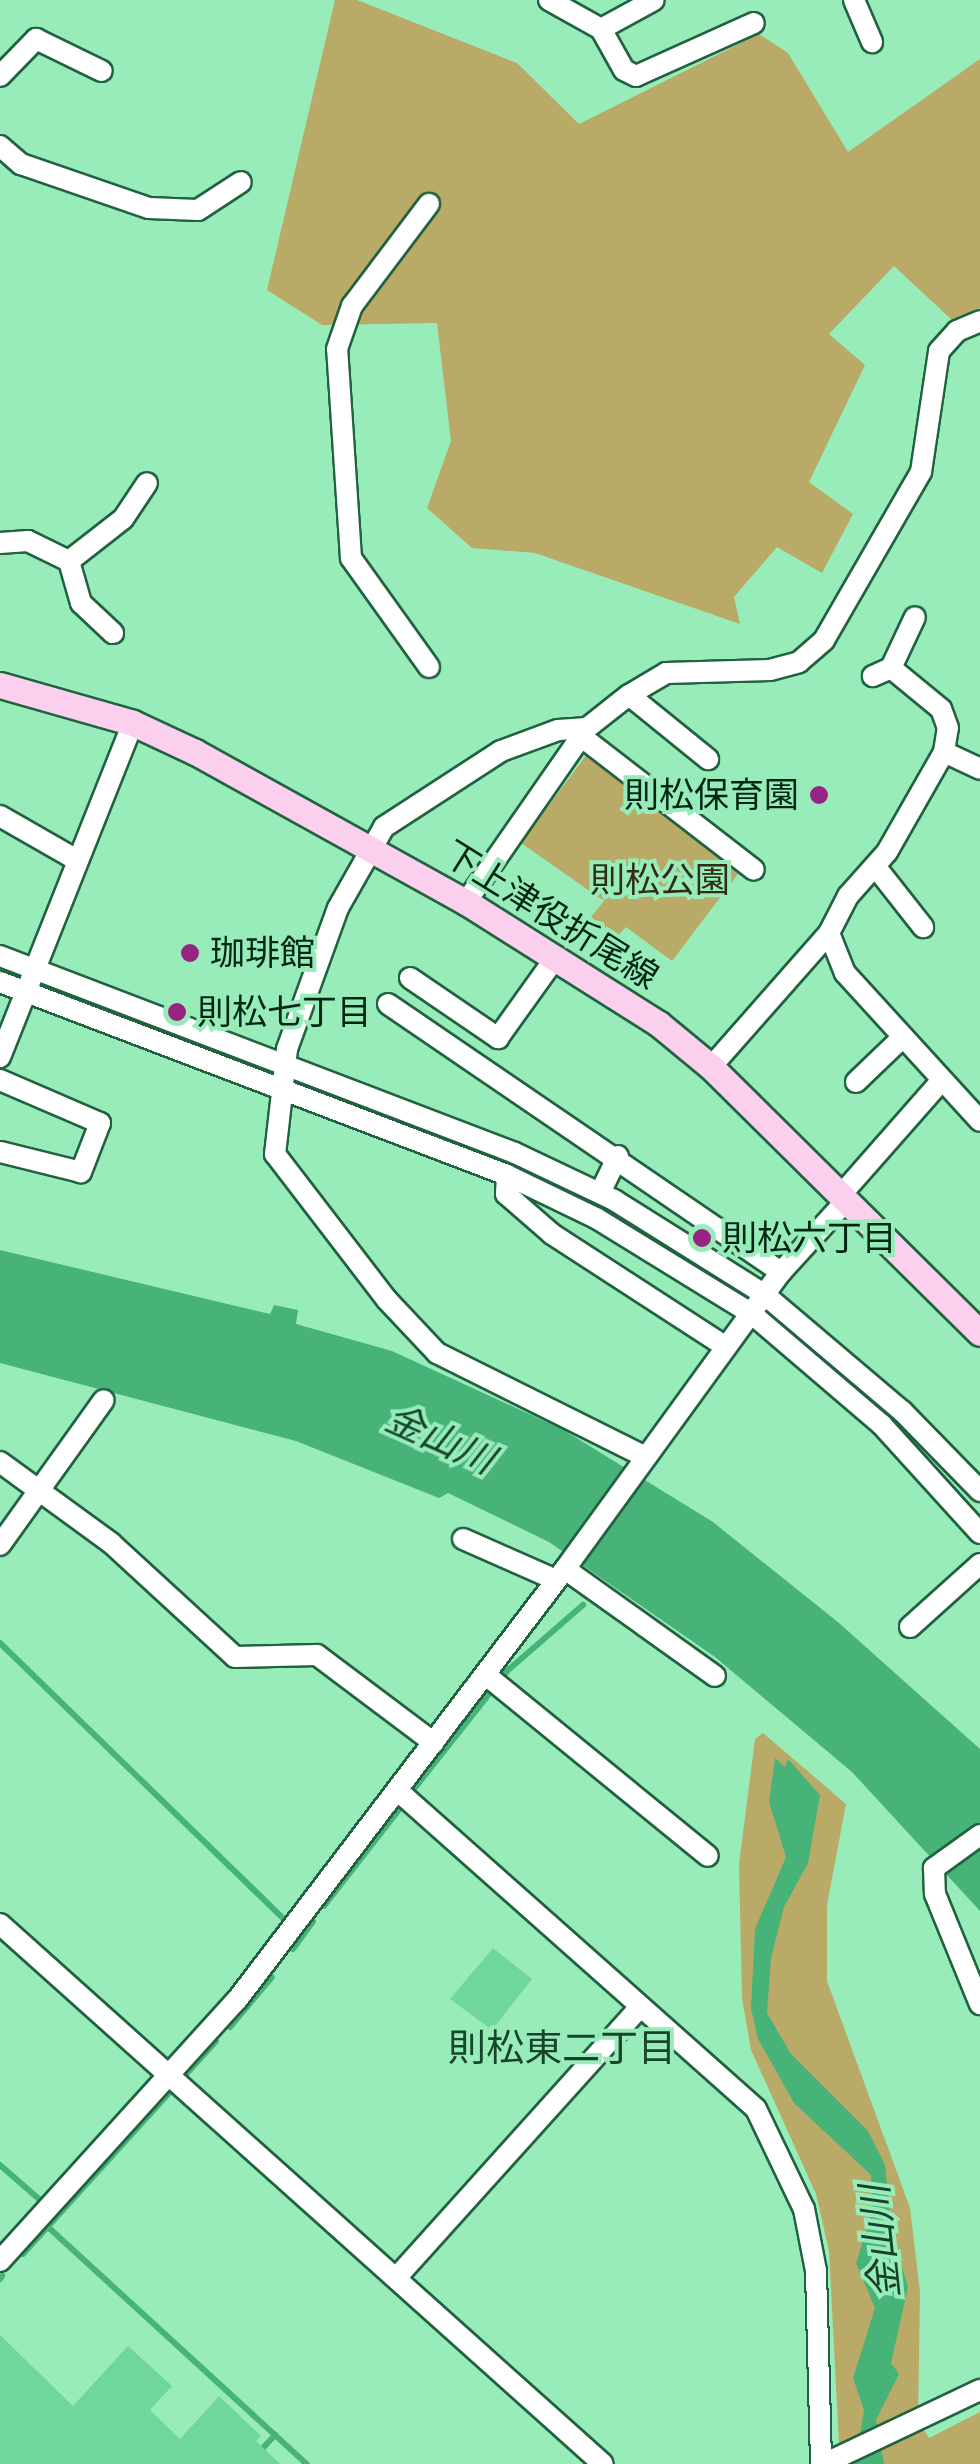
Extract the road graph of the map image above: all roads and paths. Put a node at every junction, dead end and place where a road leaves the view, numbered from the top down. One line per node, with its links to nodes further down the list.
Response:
1 (549, 0): 5 (street)
2 (654, 0): 5 (street)
3 (854, 0): 6 (street)
4 (754, 24): 5 (street)
5 (601, 29)
6 (872, 42)
7 (102, 71): 8 (street)
8 (0, 76)
9 (0, 146): 10 (street)
10 (241, 182)
11 (429, 204): 18 (street)
12 (980, 321): 20 (street)
13 (148, 482): 15 (street)
14 (0, 543): 15 (street)
15 (68, 560): 17 (street)
16 (915, 617): 23 (street)
17 (114, 634)
18 (429, 667)
19 (0, 684): 21 (main road, 下上津役折尾線)
20 (629, 695): 22 (street); 24 (street)
21 (132, 723): 27 (main road, 下上津役折尾線); 28 (street)
22 (585, 733): 27 (street); 30 (street); 31 (street)
23 (944, 752): 25 (street); 29 (street)
24 (708, 759)
25 (980, 768)
26 (0, 816): 28 (street)
27 (371, 846): 31 (main road, 下上津役折尾線); 43 (street)
28 (75, 858): 36 (street)
29 (875, 866): 32 (street); 33 (street)
30 (754, 870)
31 (466, 902): 35 (main road, 下上津役折尾線)
32 (923, 927)
33 (829, 933): 41 (street); 44 (street)
34 (0, 956): 36 (street)
35 (556, 958): 37 (street); 44 (main road, 下上津役折尾線)
36 (33, 968): 39 (street); 43 (street)
37 (410, 978)
38 (0, 982): 39 (street)
39 (25, 992): 42 (street); 48 (street)
40 (388, 1004): 51 (street)
41 (904, 1037): 46 (street); 47 (street)
42 (0, 1057)
43 (283, 1062): 48 (street); 53 (street)
44 (711, 1067): 54 (main road, 下上津役折尾線)
45 (0, 1080): 50 (street)
46 (942, 1080): 49 (street); 54 (street)
47 (856, 1082)
48 (280, 1089): 52 (street); 61 (street)
49 (980, 1121)
50 (0, 1152)
51 (618, 1156): 53 (street); 55 (street)
52 (507, 1176): 57 (street); 59 (street)
53 (600, 1193): 56 (street)
54 (842, 1199): 55 (street); 58 (main road, 下上津役折尾線)
55 (780, 1272): 56 (street)
56 (764, 1294): 57 (street); 64 (street)
57 (752, 1314): 59 (street); 65 (street)
58 (980, 1333)
59 (726, 1347): 61 (street)
60 (104, 1400): 63 (street)
61 (642, 1460): 69 (street)
62 (0, 1462): 63 (street)
63 (40, 1489): 67 (street); 73 (street)
64 (980, 1490)
65 (980, 1533)
66 (464, 1539): 69 (street)
67 (0, 1546)
68 (980, 1564): 70 (street)
69 (564, 1571): 71 (street); 72 (street)
70 (910, 1627)
71 (486, 1674): 73 (street); 76 (street)
72 (714, 1676)
73 (434, 1743): 74 (street)
74 (397, 1790): 79 (street); 80 (street)
75 (980, 1834): 78 (street)
76 (708, 1856)
77 (0, 1924): 80 (street)
78 (980, 2004)
79 (639, 2008): 82 (street); 85 (street)
80 (170, 2074): 81 (street); 82 (street)
81 (0, 2261)
82 (397, 2277): 84 (street)
83 (980, 2390): 85 (street)
84 (603, 2464)
85 (822, 2464)

